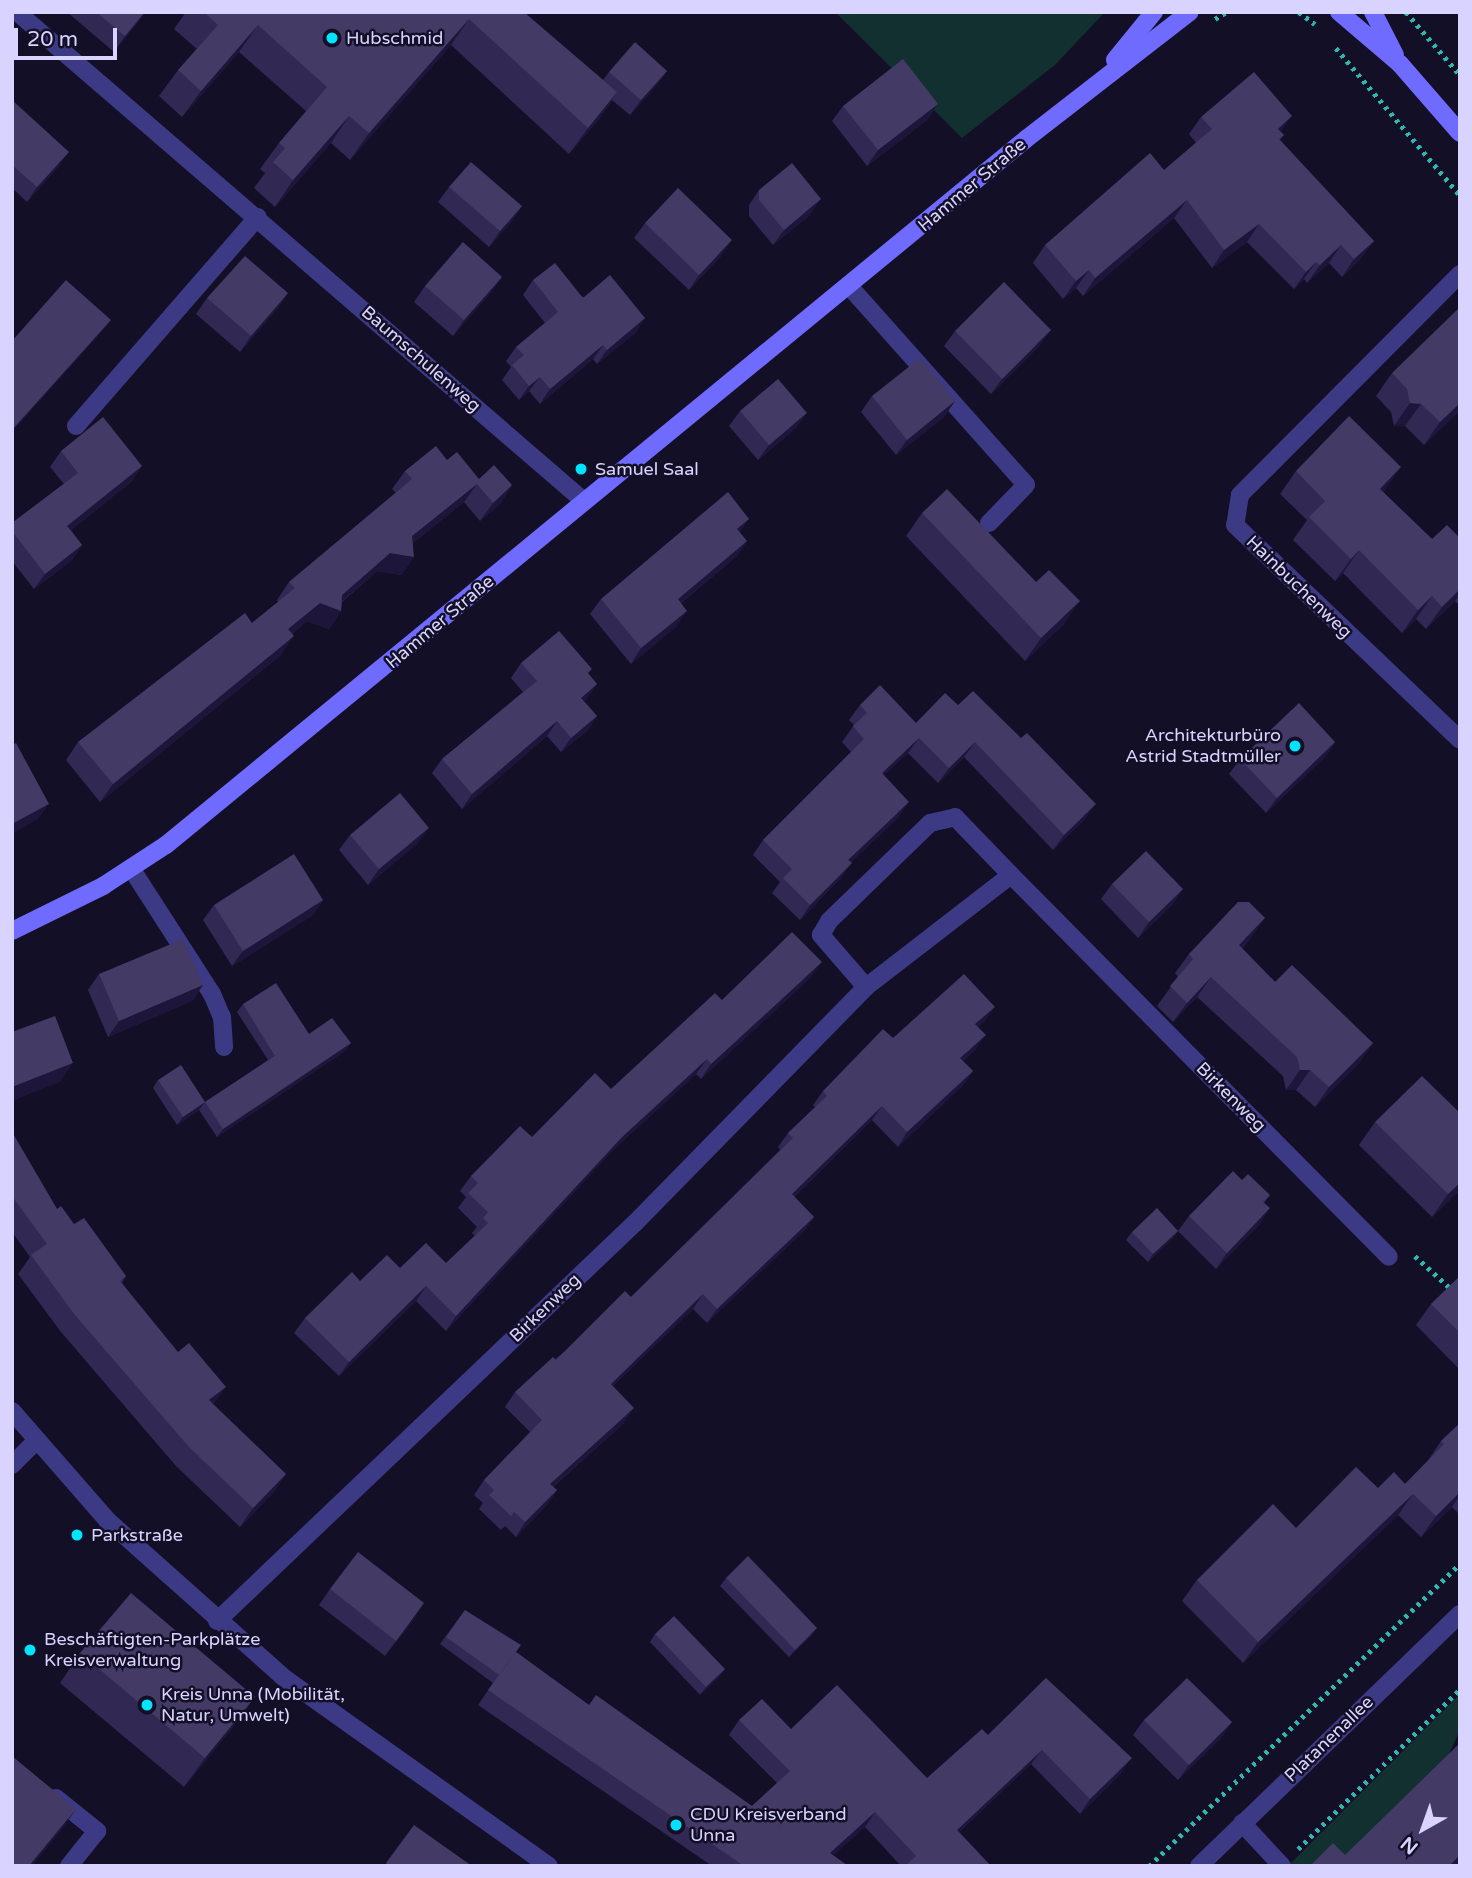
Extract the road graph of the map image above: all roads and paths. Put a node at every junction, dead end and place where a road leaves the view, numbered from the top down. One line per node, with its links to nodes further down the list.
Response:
1 (17, 12): 15 (street, Baumschulenweg)
2 (1154, 12): 12 (main road, Hammer Straße)
3 (1190, 12): 12 (main road, Hammer Straße)
4 (1339, 12): 10 (main road)
5 (1373, 12): 10 (main road)
6 (1406, 12): 11 (path)
7 (1318, 26): 8 (path)
8 (1322, 31)
9 (1327, 36): 14 (path)
10 (1400, 64): 13 (main road)
11 (1460, 75)
12 (1095, 84): 17 (main road, Hammer Straße)
13 (1460, 133)
14 (1460, 195)
15 (258, 217): 18 (street); 19 (street, Baumschulenweg)
16 (1460, 274): 21 (street, Hainbuchenweg)
17 (849, 286): 19 (main road, Hammer Straße); 20 (street)
18 (75, 426)
19 (584, 501): 22 (main road, Hammer Straße)
20 (989, 523)
21 (1460, 740)
22 (131, 868): 24 (main road, Hammer Straße); 26 (street)
23 (1011, 874): 25 (street, Birkenweg); 25 (street, Birkenweg); 27 (street, Birkenweg)
24 (12, 931)
25 (866, 987): 34 (street, Birkenweg)
26 (224, 1047)
27 (1390, 1257): 28 (path)
28 (1460, 1297)
29 (12, 1411): 30 (street)
30 (36, 1441): 31 (street); 34 (street)
31 (12, 1465)
32 (1460, 1564): 41 (path)
33 (1460, 1614): 37 (street, Platanenallee)
34 (217, 1621): 40 (street)
35 (1460, 1689): 38 (path)
36 (44, 1788): 39 (street)
37 (1242, 1823): 38 (street); 42 (street, Platanenallee)
38 (1282, 1865)
39 (69, 1866)
40 (549, 1866)
41 (1149, 1866)
42 (1199, 1866)

